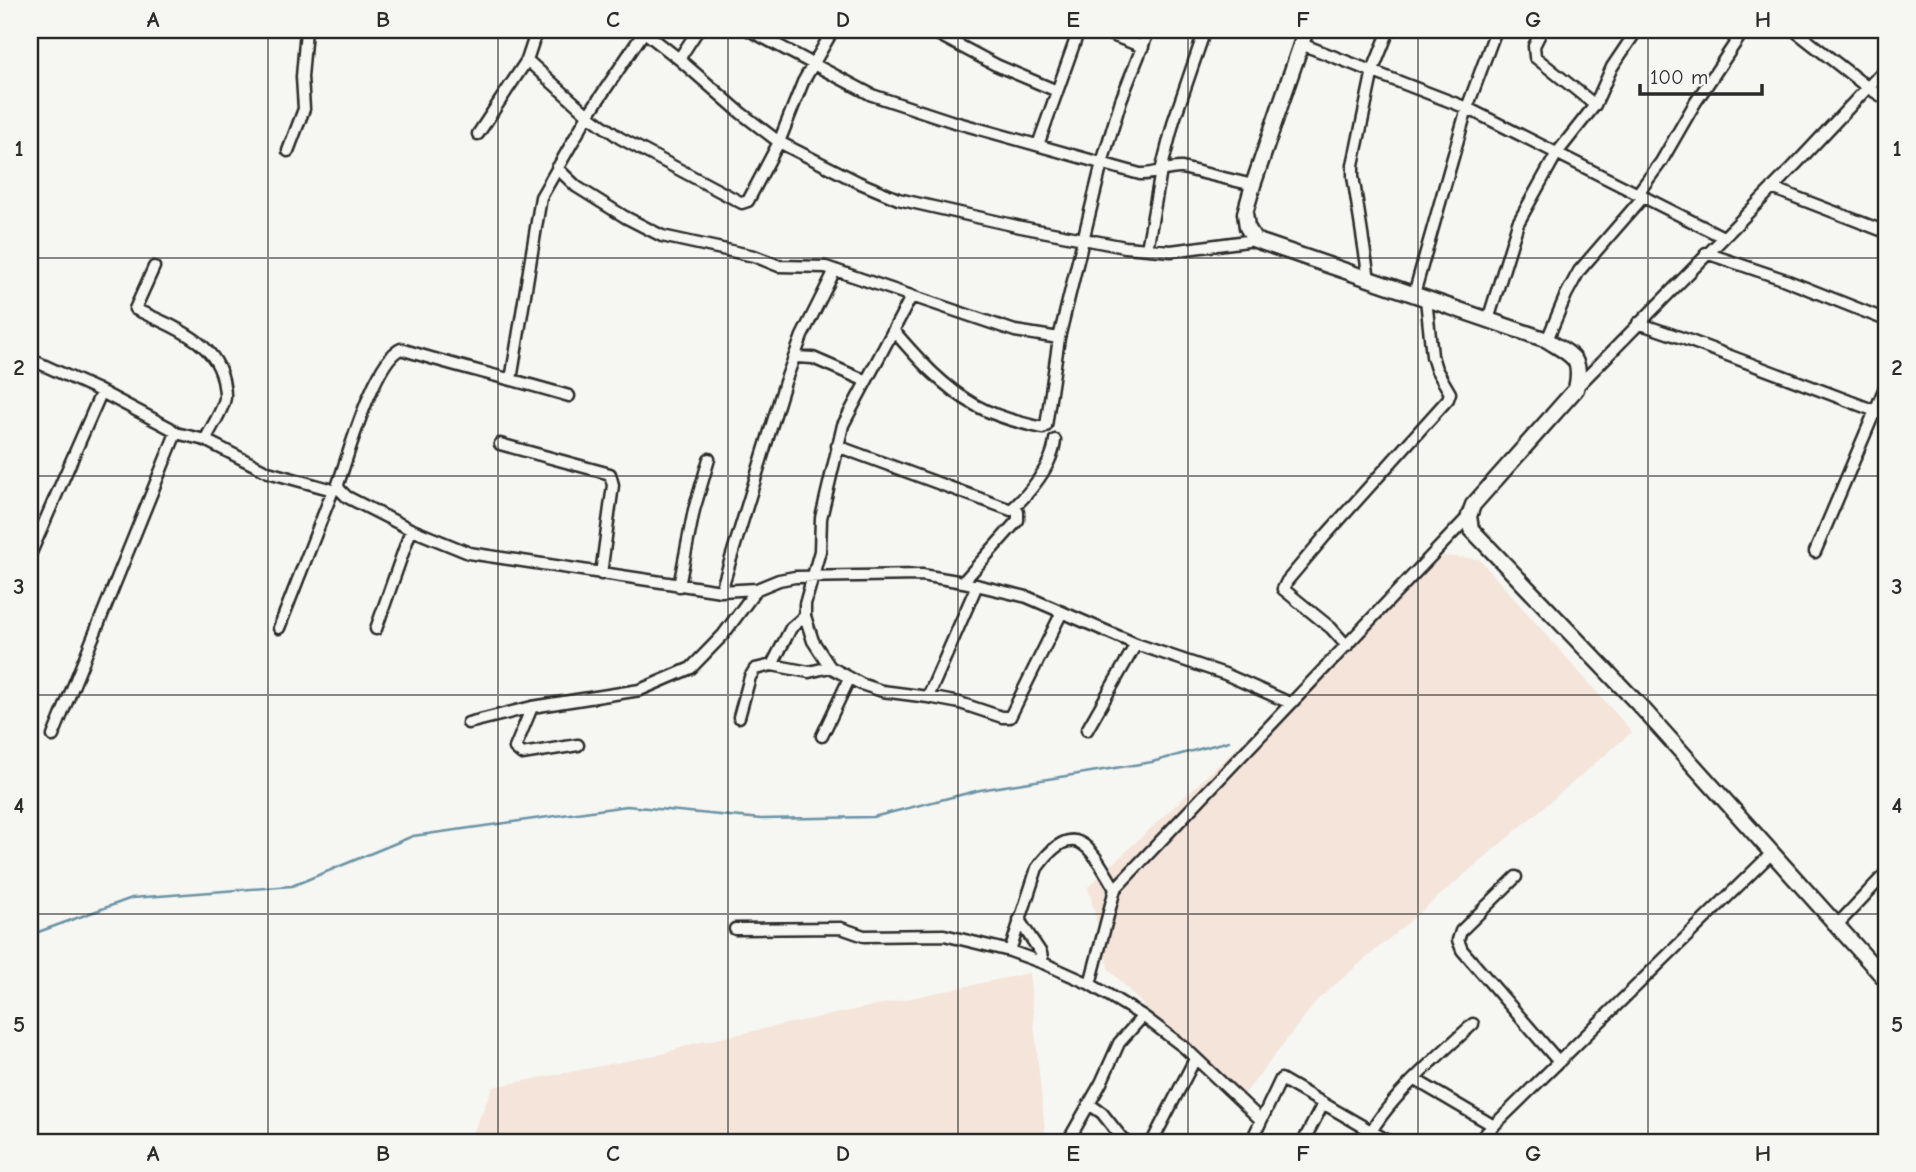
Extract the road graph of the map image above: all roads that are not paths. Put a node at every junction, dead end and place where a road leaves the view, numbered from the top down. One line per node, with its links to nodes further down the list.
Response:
1 (306, 30): 34 (street)
2 (537, 30): 21 (street)
3 (698, 30): 20 (street)
4 (749, 30): 22 (street)
5 (833, 30): 22 (street)
6 (930, 30): 26 (street)
7 (1079, 30): 26 (street)
8 (1099, 30): 19 (street)
9 (1149, 30): 19 (street)
10 (1205, 30): 38 (street)
11 (1389, 30): 24 (street)
12 (1496, 30): 29 (street)
13 (1542, 30): 28 (street)
14 (1637, 30): 28 (street)
15 (1744, 30): 41 (street)
16 (1794, 30): 25 (street)
17 (643, 31): 20 (street); 30 (street)
18 (1304, 37): 24 (street); 39 (street)
19 (1143, 47): 36 (street)
20 (679, 59): 32 (street)
21 (527, 60): 30 (street); 31 (street)
22 (812, 64): 32 (street); 33 (street)
23 (1886, 68): 25 (street)
24 (1373, 70): 29 (street); 50 (street)
25 (1867, 88): 27 (street); 40 (street)
26 (1057, 91): 33 (street)
27 (1886, 99)
28 (1595, 105): 35 (street)
29 (1467, 108): 35 (street); 52 (street)
30 (588, 115): 32 (street); 37 (street)
31 (478, 134)
32 (779, 142): 44 (street)
33 (1038, 145): 36 (street)
34 (288, 151)
35 (1557, 153): 41 (street); 53 (street)
36 (1102, 163): 38 (street); 44 (street)
37 (557, 168): 49 (street); 61 (street)
38 (1161, 171): 39 (street); 46 (street)
39 (1253, 185): 45 (street)
40 (1772, 188): 42 (street); 43 (street)
41 (1641, 194): 43 (street); 58 (street)
42 (1886, 232)
43 (1723, 237): 47 (street)
44 (1085, 239): 46 (street); 57 (street)
45 (1255, 240): 46 (street); 50 (street)
46 (1147, 249)
47 (1706, 253): 54 (street); 55 (street)
48 (154, 267): 69 (street)
49 (835, 270): 51 (street); 59 (street)
50 (1369, 279): 52 (street)
51 (911, 297): 56 (street); 57 (street)
52 (1420, 297): 53 (street); 92 (street)
53 (1489, 320): 58 (street)
54 (1886, 320)
55 (1638, 323): 64 (street); 67 (street)
56 (894, 331): 57 (street); 62 (street)
57 (1059, 338)
58 (1547, 340): 64 (street)
59 (794, 357): 62 (street); 86 (street)
60 (30, 359): 65 (street)
61 (509, 378): 66 (street); 74 (street)
62 (866, 381): 72 (street)
63 (1886, 385): 67 (street)
64 (1576, 389): 76 (street)
65 (101, 393): 68 (street); 79 (street)
66 (569, 396)
67 (1881, 413): 78 (street)
68 (176, 433): 69 (street); 102 (street)
69 (205, 440): 74 (street)
70 (1055, 440): 75 (street)
71 (500, 444): 80 (street)
72 (837, 446): 75 (street); 81 (street)
73 (709, 459): 84 (street)
74 (336, 490): 77 (street); 89 (street)
75 (1014, 508): 82 (street)
76 (1469, 516): 92 (street); 105 (street)
77 (411, 530): 80 (street); 90 (street)
78 (1815, 552)
79 (30, 555)
80 (601, 574): 84 (street)
81 (812, 577): 82 (street); 85 (street); 88 (street)
82 (963, 582): 83 (street)
83 (977, 585): 87 (street); 96 (street)
84 (680, 586): 86 (street)
85 (757, 589): 86 (street); 98 (street)
86 (721, 591)
87 (1062, 612): 91 (street); 96 (street)
88 (805, 616): 93 (street); 94 (street)
89 (279, 628)
90 (376, 629)
91 (1136, 644): 97 (street); 101 (street)
92 (1347, 646): 97 (street)
93 (772, 665): 94 (street); 99 (street)
94 (830, 667): 95 (street)
95 (849, 679): 96 (street); 103 (street)
96 (928, 697)
97 (1290, 703): 108 (street)
98 (532, 707): 100 (street); 104 (street)
99 (739, 717)
100 (468, 723)
101 (1087, 730)
102 (53, 736)
103 (822, 736)
104 (578, 745)
105 (1772, 853): 110 (street); 119 (street)
106 (1886, 873): 110 (street)
107 (1516, 877): 119 (street)
108 (1115, 889): 109 (street); 115 (street)
109 (1019, 920): 112 (street); 113 (street)
110 (1837, 925): 114 (street)
111 (736, 929): 112 (street)
112 (1010, 951): 113 (street)
113 (1043, 963): 115 (street)
114 (1886, 980)
115 (1090, 984): 116 (street)
116 (1143, 1016): 118 (street); 121 (street)
117 (1473, 1024): 120 (street)
118 (1195, 1059): 123 (street); 128 (street)
119 (1559, 1062): 124 (street)
120 (1414, 1079): 124 (street); 125 (street)
121 (1089, 1104): 126 (street); 127 (street)
122 (1323, 1104): 123 (street); 125 (street); 130 (street)
123 (1261, 1120): 129 (street)
124 (1493, 1126): 133 (street)
125 (1370, 1131): 131 (street); 132 (street)
126 (1068, 1141)
127 (1125, 1142)
128 (1152, 1142)
129 (1251, 1142)
130 (1303, 1142)
131 (1365, 1142)
132 (1390, 1142)
133 (1477, 1142)

